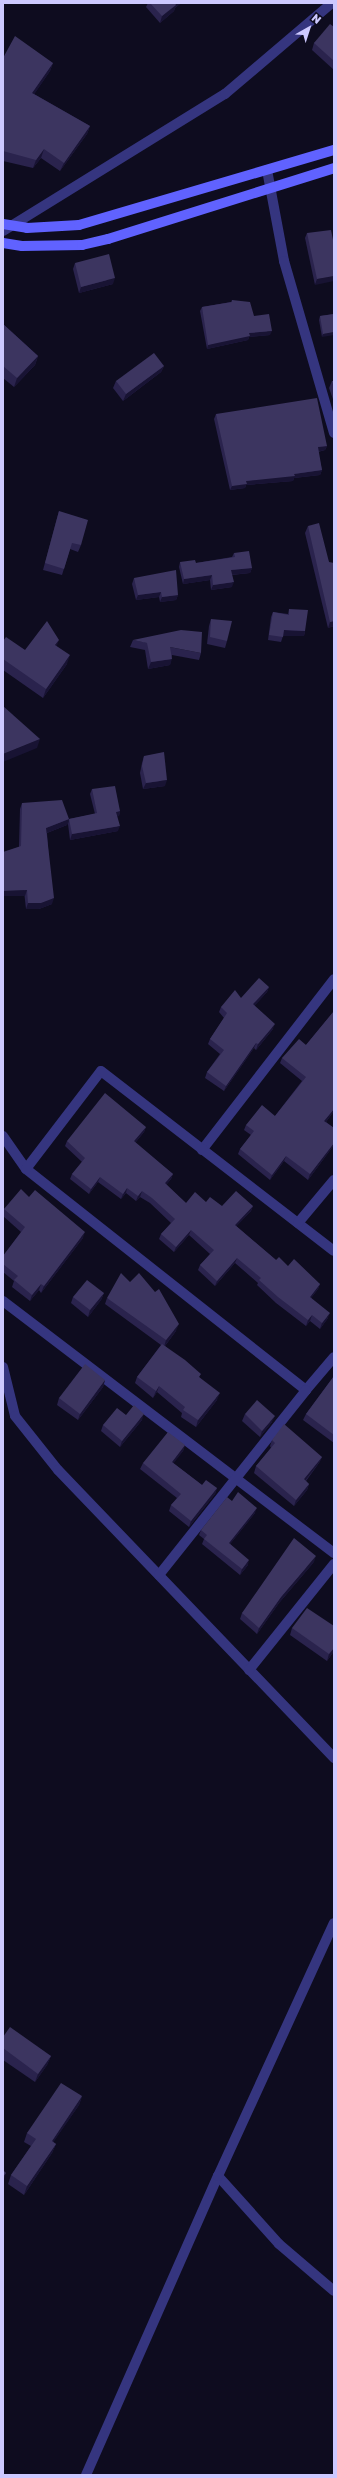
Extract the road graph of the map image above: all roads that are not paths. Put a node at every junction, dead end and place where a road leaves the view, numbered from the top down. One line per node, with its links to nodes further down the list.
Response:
1 (332, 3): 6 (street)
2 (334, 150): 4 (main road)
3 (334, 168): 5 (main road)
4 (267, 170): 5 (street); 6 (main road)
5 (271, 188): 7 (main road); 8 (street)
6 (6, 227)
7 (3, 243)
8 (334, 432)
9 (334, 979): 11 (street)
10 (3, 1136): 12 (street)
11 (202, 1150): 12 (street); 14 (street)
12 (26, 1169): 19 (street)
13 (334, 1180): 14 (street)
14 (298, 1223): 15 (street)
15 (334, 1251)
16 (3, 1301): 20 (street)
17 (334, 1357): 19 (street)
18 (3, 1367): 23 (street)
19 (306, 1390): 20 (street)
20 (236, 1478): 21 (street); 23 (street)
21 (334, 1553)
22 (334, 1564): 24 (street)
23 (159, 1575): 24 (street)
24 (249, 1670): 25 (street)
25 (334, 1758)
26 (334, 1922): 27 (street)
27 (218, 2176): 28 (street); 29 (street)
28 (334, 2291)
29 (86, 2475)

